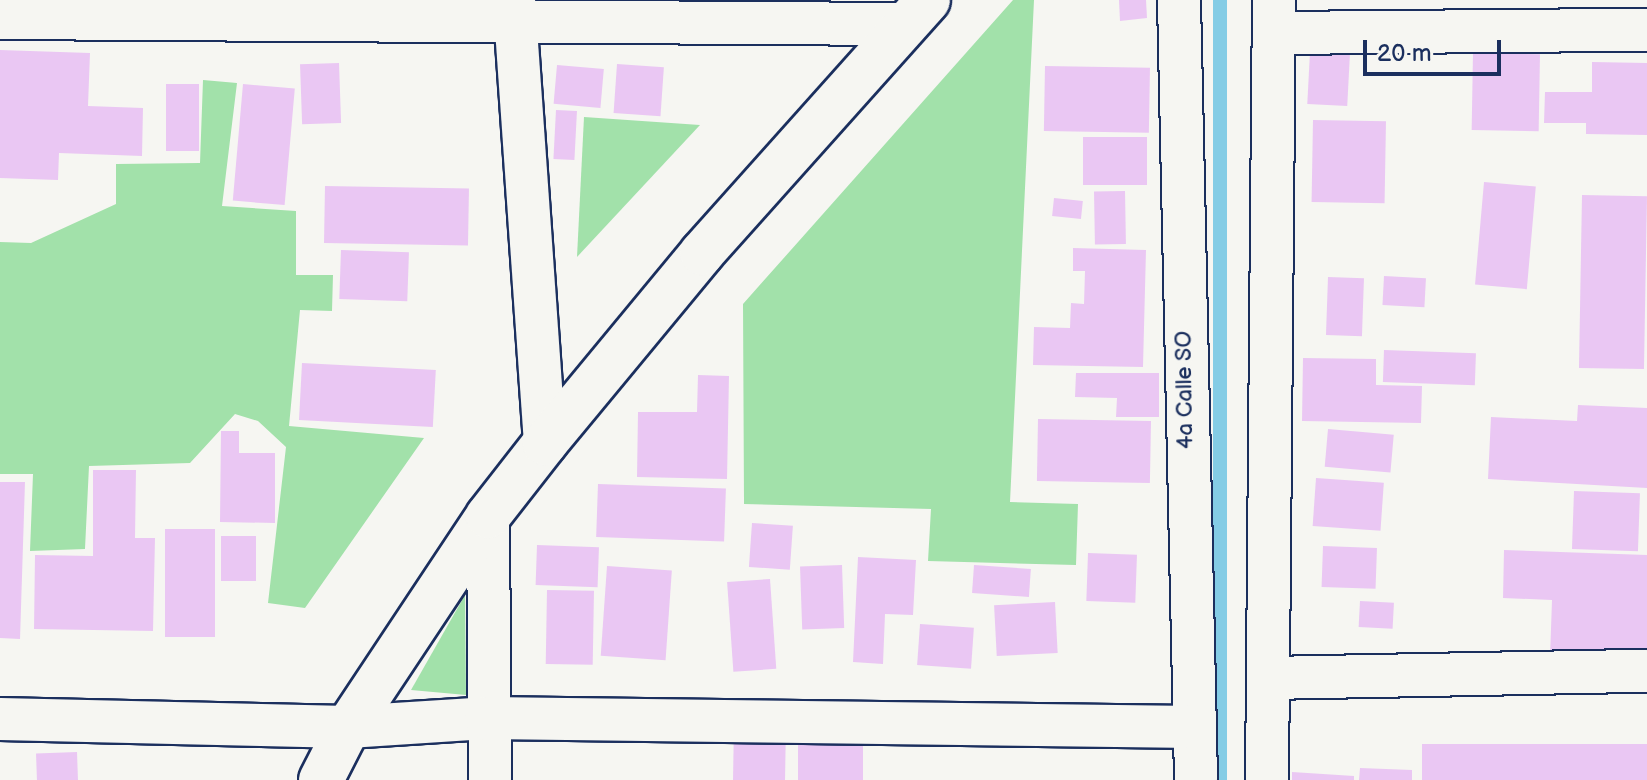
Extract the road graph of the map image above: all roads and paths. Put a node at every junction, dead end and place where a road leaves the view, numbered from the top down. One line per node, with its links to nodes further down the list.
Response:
1 (1179, 0): 14 (street, 4a Calle SO)
2 (514, 10): 3 (street); 5 (street); 7 (street)
3 (917, 12): 7 (highway)
4 (1274, 17): 6 (street); 10 (street)
5 (0, 18)
6 (1647, 30)
7 (545, 443): 8 (highway)
8 (488, 516): 11 (street); 13 (highway)
9 (1647, 671): 10 (street)
10 (1268, 678): 18 (street)
11 (486, 718): 13 (street); 14 (street); 16 (street)
12 (0, 719): 13 (street)
13 (348, 727): 15 (highway)
14 (1195, 727): 17 (street, 4a Calle SO)
15 (321, 780)
16 (490, 780)
17 (1196, 780)
18 (1267, 780)

